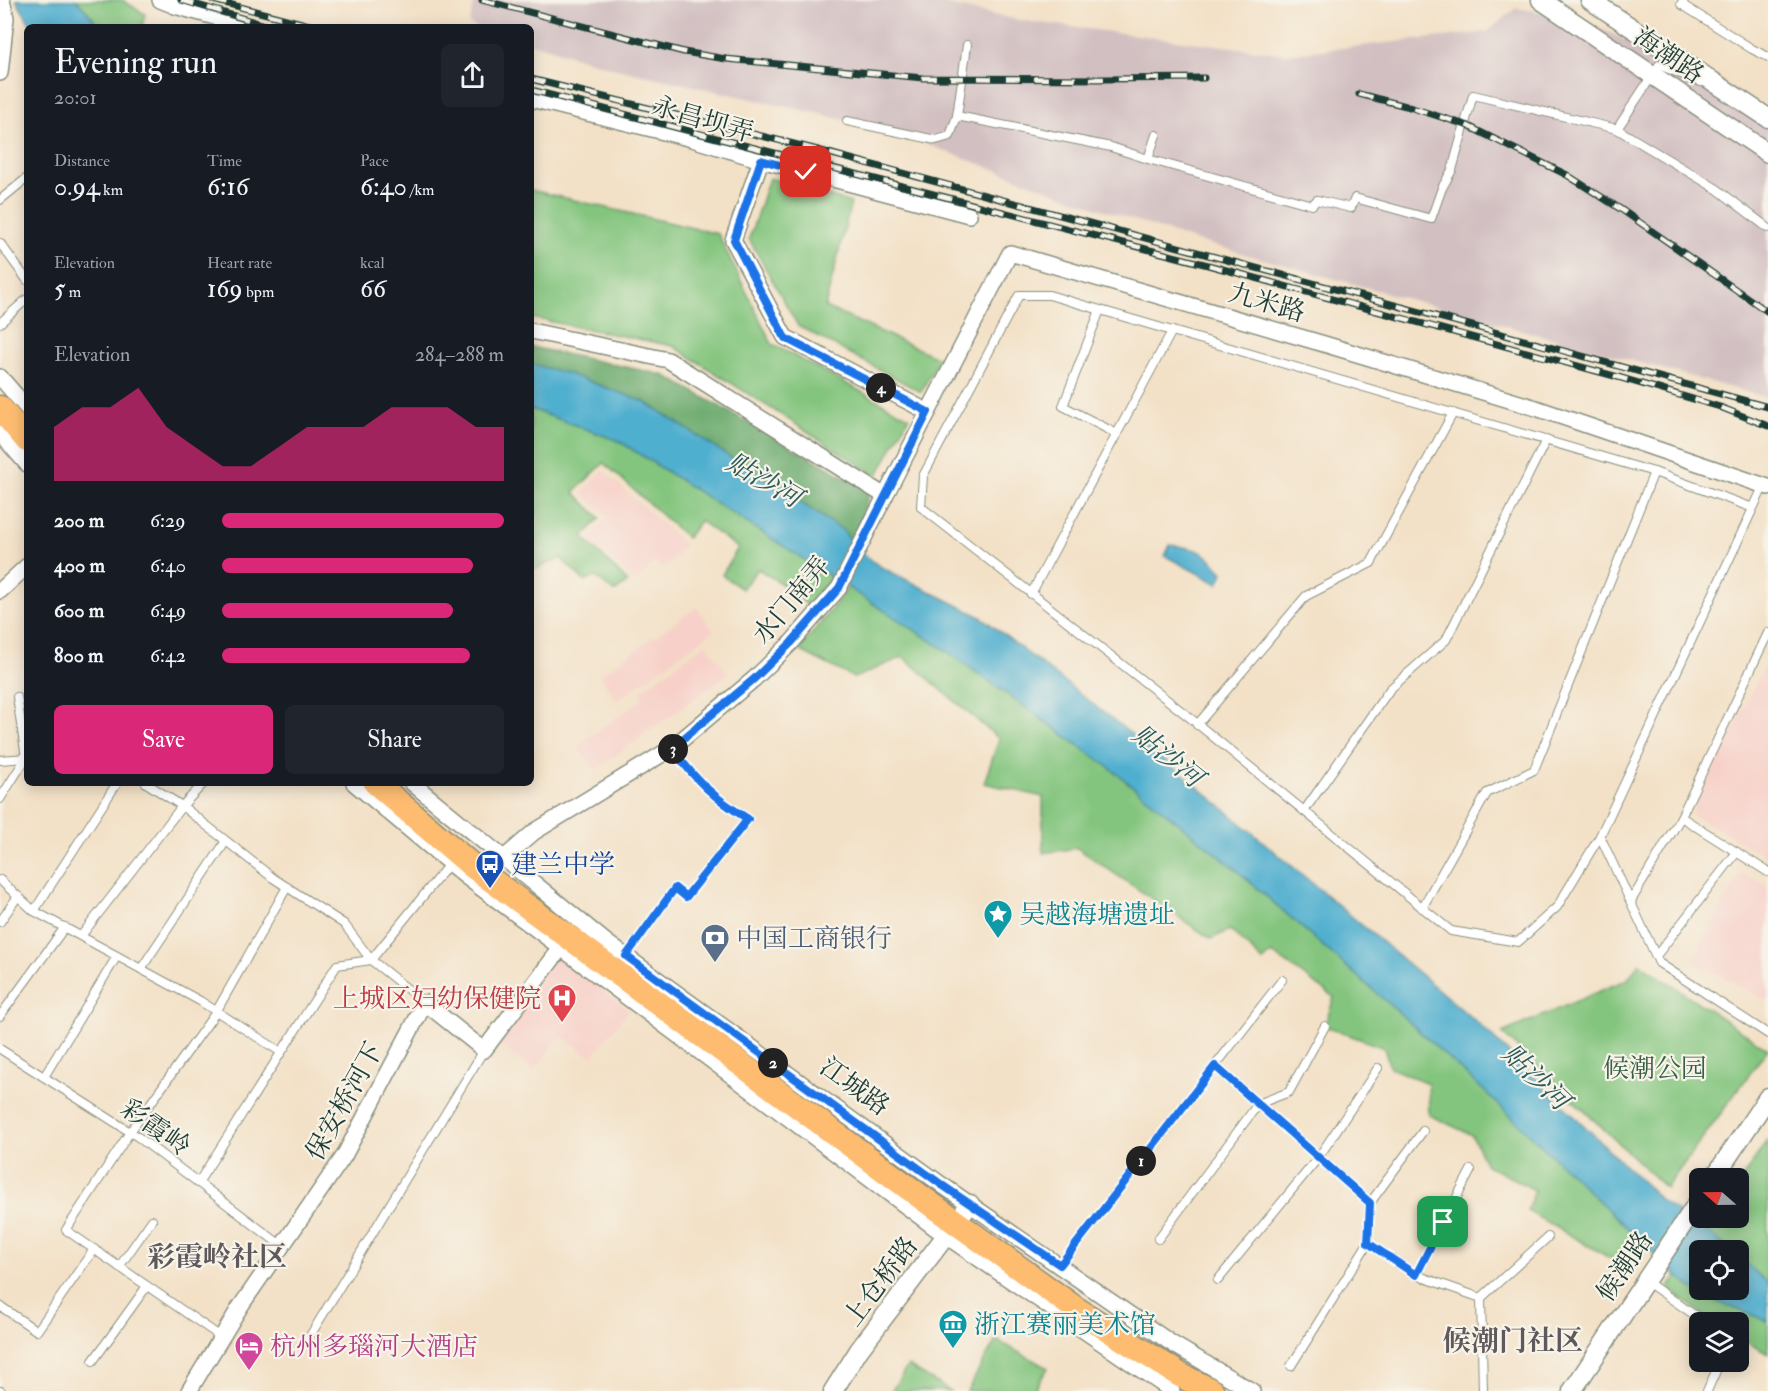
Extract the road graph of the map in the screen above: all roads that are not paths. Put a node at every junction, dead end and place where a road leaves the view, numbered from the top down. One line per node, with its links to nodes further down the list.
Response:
1 (2, 0): 9 (street)
2 (160, 0): 6 (street)
3 (1540, 0): 17 (street, 海潮路)
4 (1590, 0): 12 (street, 海潮路)
5 (1684, 0): 8 (lane)
6 (240, 24)
7 (967, 45): 11 (lane)
8 (1768, 57)
9 (0, 73)
10 (534, 100): 19 (street, 永昌坝弄)
11 (957, 116): 13 (lane); 18 (lane)
12 (1768, 118)
13 (848, 121)
14 (1768, 128): 15 (lane)
15 (1617, 129): 18 (lane); 23 (lane)
16 (1156, 135): 18 (lane)
17 (1768, 153)
18 (1148, 159)
19 (761, 160): 22 (street); 34 (street, 永昌坝弄)
20 (24, 180): 21 (lane)
21 (0, 200)
22 (969, 215)
23 (1768, 228)
24 (0, 243): 25 (lane)
25 (24, 276)
26 (24, 302): 28 (lane)
27 (1100, 310): 29 (lane); 37 (lane); 47 (lane)
28 (0, 323)
29 (1172, 331): 35 (lane); 37 (lane)
30 (534, 332): 43 (street)
31 (0, 377): 32 (street)
32 (24, 405)
33 (0, 408): 38 (main road)
34 (928, 412): 42 (street, 九米路); 43 (street, 九米路)
35 (1453, 413): 39 (lane); 50 (lane)
36 (0, 433): 40 (street)
37 (1117, 434): 47 (lane)
38 (24, 436)
39 (1546, 440): 41 (lane); 64 (lane)
40 (24, 461)
41 (1654, 472): 44 (lane); 76 (lane)
42 (1766, 486): 44 (lane)
43 (885, 496): 52 (street, 水门南弄)
44 (1753, 508): 66 (lane)
45 (24, 569): 46 (street)
46 (0, 591)
47 (1031, 594): 50 (lane)
48 (1768, 633): 65 (lane)
49 (17, 697): 51 (lane)
50 (1197, 724): 64 (lane)
51 (24, 744)
52 (672, 748): 69 (street, 水门南弄); 83 (lane)
53 (24, 758): 54 (lane)
54 (0, 760)
55 (24, 761): 62 (lane)
56 (115, 786): 77 (lane)
57 (151, 786): 63 (lane)
58 (201, 786): 63 (lane)
59 (358, 786): 70 (street, 江城路)
60 (379, 786): 110 (main road, 江城路)
61 (416, 786): 69 (street, 江城路)
62 (0, 799)
63 (182, 806): 67 (lane); 80 (lane)
64 (1304, 811): 76 (lane)
65 (1681, 816): 68 (lane); 75 (lane)
66 (1600, 836): 75 (lane); 76 (lane)
67 (226, 841): 73 (lane); 86 (lane)
68 (1737, 852): 71 (lane); 84 (lane)
69 (503, 859): 83 (street, 江城路)
70 (450, 863): 81 (street, 江城路); 85 (lane)
71 (1768, 872)
72 (0, 880): 74 (lane)
73 (287, 887): 85 (lane); 89 (lane)
74 (18, 896): 77 (lane); 78 (lane)
75 (1631, 901): 84 (lane)
76 (1422, 908)
77 (34, 910): 79 (lane)
78 (0, 922)
79 (65, 927): 80 (lane); 90 (lane)
80 (81, 936): 82 (lane)
81 (561, 948): 94 (street); 110 (street, 江城路)
82 (117, 956): 86 (lane); 98 (lane)
83 (626, 956): 110 (street, 江城路)
84 (1656, 956): 92 (lane)
85 (371, 960): 88 (lane); 95 (lane)
86 (141, 969): 89 (lane)
87 (1282, 980): 96 (lane)
88 (425, 1003): 94 (street); 114 (street, 保安桥河下)
89 (216, 1012): 95 (lane); 102 (lane)
90 (0, 1017)
91 (1325, 1026): 100 (lane)
92 (1768, 1034)
93 (0, 1049): 98 (lane, 彩霞岭)
94 (484, 1050): 126 (lane)
95 (281, 1052): 106 (lane)
96 (1215, 1066): 100 (lane); 116 (lane)
97 (1378, 1068): 103 (lane)
98 (44, 1077): 102 (lane, 彩霞岭)
99 (1768, 1097): 104 (street)
100 (1258, 1104): 103 (lane); 112 (lane)
101 (1423, 1131): 107 (lane)
102 (130, 1132): 106 (lane, 彩霞岭); 115 (lane)
103 (1318, 1158): 107 (lane); 120 (lane)
104 (1720, 1168)
105 (1471, 1170): 119 (lane)
106 (198, 1183): 114 (lane, 彩霞岭)
107 (1370, 1203): 113 (lane)
108 (1689, 1214): 118 (street, 候潮路)
109 (152, 1220): 117 (lane)
110 (957, 1221): 116 (street, 江城路); 131 (street, 上仓桥路); 132 (street, 江城路); 133 (main road, 江城路)
111 (1548, 1236): 122 (lane)
112 (1158, 1239)
113 (1368, 1243): 119 (lane); 128 (lane)
114 (282, 1246): 125 (street, 保安桥河下)
115 (94, 1250): 117 (lane); 123 (lane)
116 (1060, 1265): 134 (street, 江城路)
117 (119, 1267): 121 (lane)
118 (1650, 1273): 124 (lane); 136 (street, 候潮路)
119 (1416, 1275): 122 (lane)
120 (1218, 1280)
121 (147, 1286): 125 (lane); 127 (lane)
122 (1481, 1298): 135 (lane)
123 (0, 1306)
124 (1694, 1312)
125 (221, 1337): 130 (street, 保安桥河下)
126 (305, 1344)
127 (93, 1360)
128 (1291, 1366)
129 (1716, 1372): 137 (lane)
130 (189, 1391)
131 (833, 1391)
132 (1172, 1391)
133 (1212, 1391)
134 (1252, 1391)
135 (1483, 1391)
136 (1572, 1391)
137 (1707, 1391)

